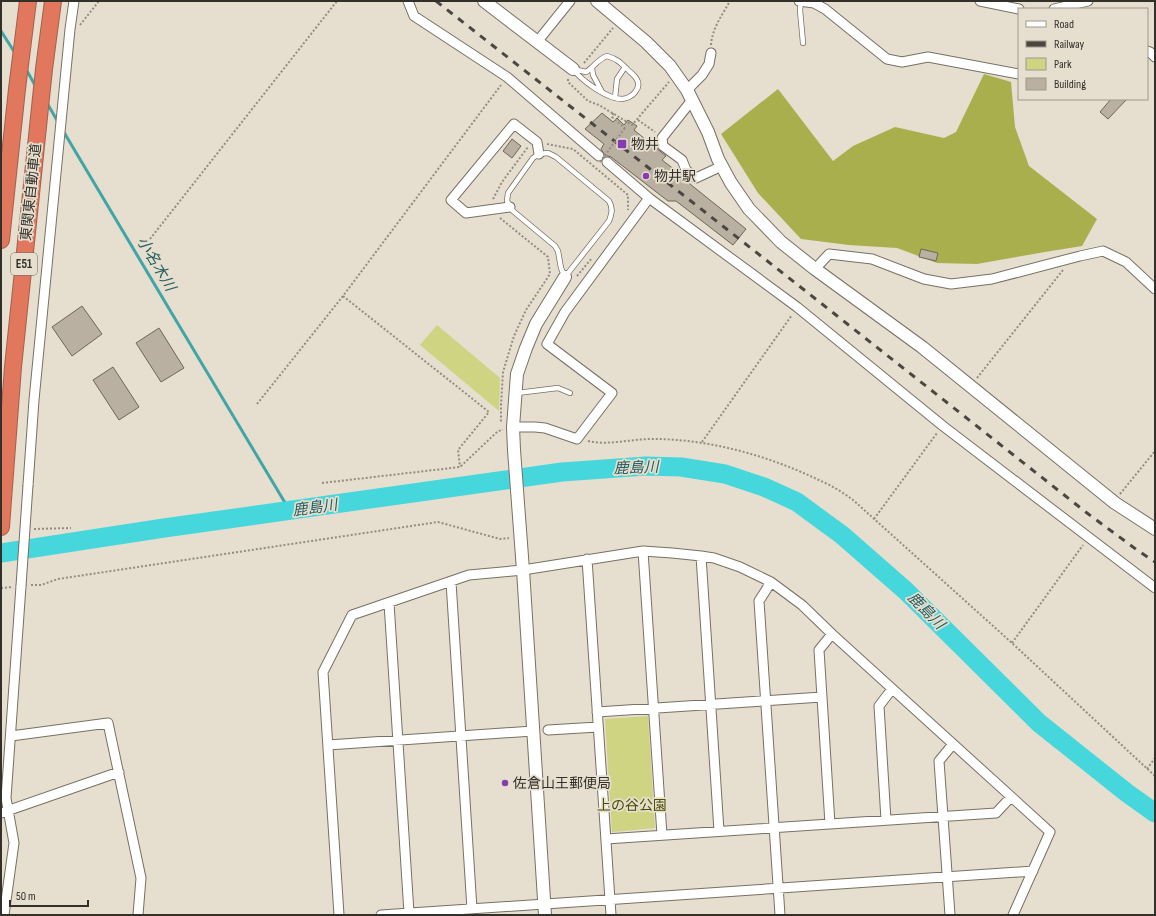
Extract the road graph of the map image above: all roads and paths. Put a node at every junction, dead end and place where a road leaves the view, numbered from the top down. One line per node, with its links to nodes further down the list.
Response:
1 (28, 1): 41 (highway, 東関東自動車道 / E51)
2 (53, 1): 62 (highway, 東関東自動車道 / E51)
3 (74, 1): 17 (street)
4 (99, 1): 17 (path)
5 (337, 1): 40 (path)
6 (408, 1): 25 (street)
7 (484, 1): 18 (street)
8 (570, 1): 18 (street)
9 (597, 1): 27 (street)
10 (730, 1): 20 (path)
11 (800, 1): 19 (lane); 24 (street)
12 (980, 1): 15 (street)
13 (1088, 1): 14 (street)
14 (1058, 8)
15 (1018, 9)
16 (617, 24): 21 (path)
17 (70, 29): 74 (street, bridge)
18 (537, 42): 21 (street)
19 (803, 43)
20 (711, 53): 27 (street)
21 (578, 67): 23 (lane); 26 (lane)
22 (625, 67): 23 (lane); 28 (lane); 28 (lane)
23 (592, 68): 26 (lane)
24 (1018, 74)
25 (507, 77): 34 (street); 46 (path)
26 (602, 92): 28 (lane)
27 (690, 95): 31 (street); 35 (street)
28 (615, 98)
29 (613, 113): 34 (path, bridge)
30 (637, 119): 31 (path)
31 (662, 138): 35 (street)
32 (528, 147): 37 (path)
33 (539, 154): 38 (lane); 38 (street); 44 (lane)
34 (602, 160): 36 (street)
35 (722, 166): 43 (street)
36 (649, 198): 47 (street); 55 (street)
37 (492, 201)
38 (510, 207): 44 (lane)
39 (497, 215): 54 (path)
40 (150, 239)
41 (1, 240)
42 (1069, 259): 43 (street); 45 (street); 48 (path)
43 (815, 269): 64 (street)
44 (565, 276): 50 (street)
45 (1155, 289)
46 (343, 296): 51 (path); 58 (path)
47 (797, 307): 52 (street); 56 (path)
48 (975, 381)
49 (570, 393): 50 (lane)
50 (516, 394): 53 (street)
51 (257, 404)
52 (942, 426): 61 (path); 66 (street)
53 (513, 427): 54 (path); 55 (street); 67 (street)
54 (502, 430): 58 (path)
55 (576, 439): 56 (path)
56 (702, 442): 61 (path)
57 (1155, 451): 60 (path)
58 (460, 467): 59 (path)
59 (322, 483)
60 (1120, 495)
61 (874, 519): 79 (path)
62 (1, 527)
63 (71, 528): 65 (path)
64 (1155, 528)
65 (32, 529)
66 (1088, 537): 76 (street); 79 (path)
67 (520, 538): 71 (street); 74 (path)
68 (643, 551): 69 (street); 70 (street); 84 (street)
69 (701, 556): 73 (street); 83 (street)
70 (587, 560): 71 (street); 85 (street)
71 (523, 570): 72 (street); 88 (street)
72 (450, 582): 77 (street); 90 (street)
73 (771, 582): 78 (street); 82 (street)
74 (21, 586): 75 (path); 89 (street)
75 (1, 588)
76 (1155, 588)
77 (388, 603): 91 (street); 93 (street)
78 (832, 634): 80 (street); 81 (street)
79 (1012, 643): 95 (path)
80 (892, 689): 92 (street); 101 (street)
81 (822, 697): 82 (street); 102 (street)
82 (766, 701): 83 (street); 103 (street)
83 (711, 705): 84 (street); 104 (street)
84 (653, 709): 85 (street); 105 (street)
85 (597, 712): 86 (street)
86 (598, 726): 87 (street); 106 (street)
87 (548, 730)
88 (533, 731): 90 (street); 112 (street)
89 (11, 736): 96 (street); 99 (street)
90 (461, 736): 91 (street); 111 (street)
91 (398, 741): 93 (street); 113 (street)
92 (953, 744): 98 (street); 100 (street)
93 (328, 745): 116 (street)
94 (1155, 758): 95 (path)
95 (1147, 769): 97 (path)
96 (119, 772): 99 (street); 115 (street)
97 (1155, 776)
98 (1011, 797): 100 (street); 107 (street)
99 (5, 812): 114 (street)
100 (943, 816): 101 (street); 108 (street)
101 (886, 820): 102 (street)
102 (830, 824): 103 (street)
103 (774, 828): 104 (street); 109 (street)
104 (719, 832): 105 (street)
105 (662, 835): 106 (street)
106 (606, 839): 110 (street)
107 (1033, 870): 108 (street); 121 (street)
108 (947, 876): 109 (street); 120 (street)
109 (779, 888): 110 (street); 119 (street)
110 (610, 899): 112 (street); 118 (street)
111 (472, 909): 112 (street); 113 (street)
112 (545, 909)
113 (409, 913): 117 (street)
114 (4, 915)
115 (138, 915)
116 (339, 915)
117 (381, 915)
118 (611, 915)
119 (780, 915)
120 (950, 915)
121 (1013, 915)

